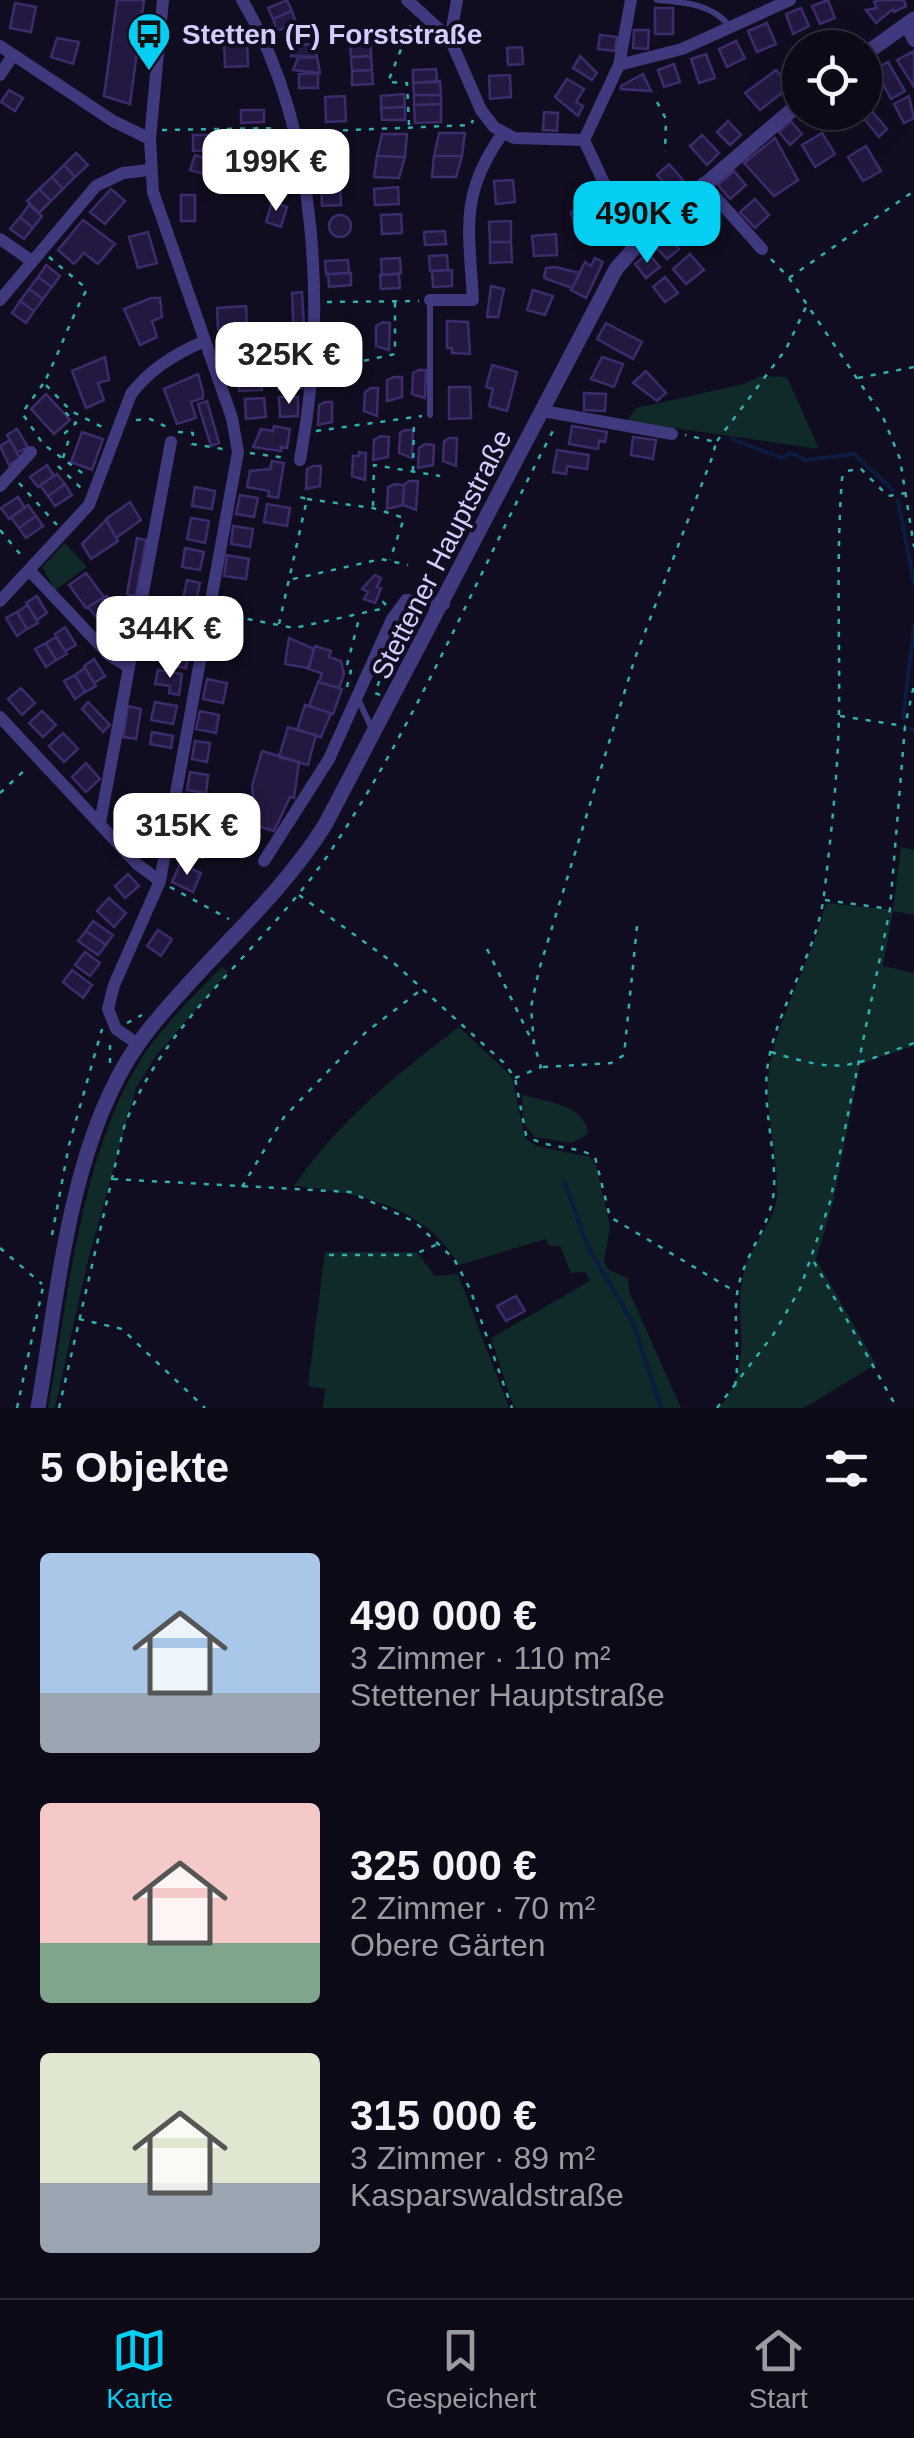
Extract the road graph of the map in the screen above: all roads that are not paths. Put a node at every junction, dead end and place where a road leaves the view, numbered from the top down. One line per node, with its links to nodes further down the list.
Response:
1 (164, 0): 19 (street)
2 (242, 0): 35 (street)
3 (456, 0): 10 (street)
4 (631, 0): 15 (street)
5 (658, 0): 9 (lane)
6 (790, 0): 9 (street)
7 (413, 4): 10 (street)
8 (909, 22): 11 (street); 12 (street)
9 (730, 28): 15 (street)
10 (450, 38): 18 (street)
11 (914, 41)
12 (882, 42)
13 (0, 46): 14 (street)
14 (13, 55): 16 (street); 19 (street)
15 (619, 66): 20 (street)
16 (0, 75)
17 (782, 117): 22 (street, Stettener Hauptstraße)
18 (503, 133): 20 (street); 28 (street)
19 (150, 135): 21 (street)
20 (584, 140): 23 (street)
21 (149, 170): 26 (street); 29 (street)
22 (703, 184): 23 (street, Stettener Hauptstraße); 25 (street)
23 (644, 237): 30 (street, Stettener Hauptstraße)
24 (0, 239): 26 (street)
25 (762, 248)
26 (37, 255): 27 (street)
27 (0, 300)
28 (430, 300): 31 (lane)
29 (204, 341): 37 (street); 46 (street)
30 (543, 411): 32 (street); 39 (street, Stettener Hauptstraße)
31 (430, 415)
32 (672, 434)
33 (172, 442): 40 (street)
34 (32, 452): 36 (street)
35 (294, 459)
36 (0, 486)
37 (30, 569): 38 (street); 40 (street)
38 (1, 598)
39 (444, 604): 41 (street); 43 (street, Stettener Hauptstraße)
40 (129, 667): 44 (street)
41 (359, 701): 43 (lane); 45 (street)
42 (0, 716): 44 (street)
43 (373, 740): 47 (street, Stettener Hauptstraße)
44 (100, 823): 46 (street)
45 (264, 862)
46 (160, 881): 47 (street)
47 (138, 1044): 48 (street, Stettener Hauptstraße)
48 (38, 1408)

